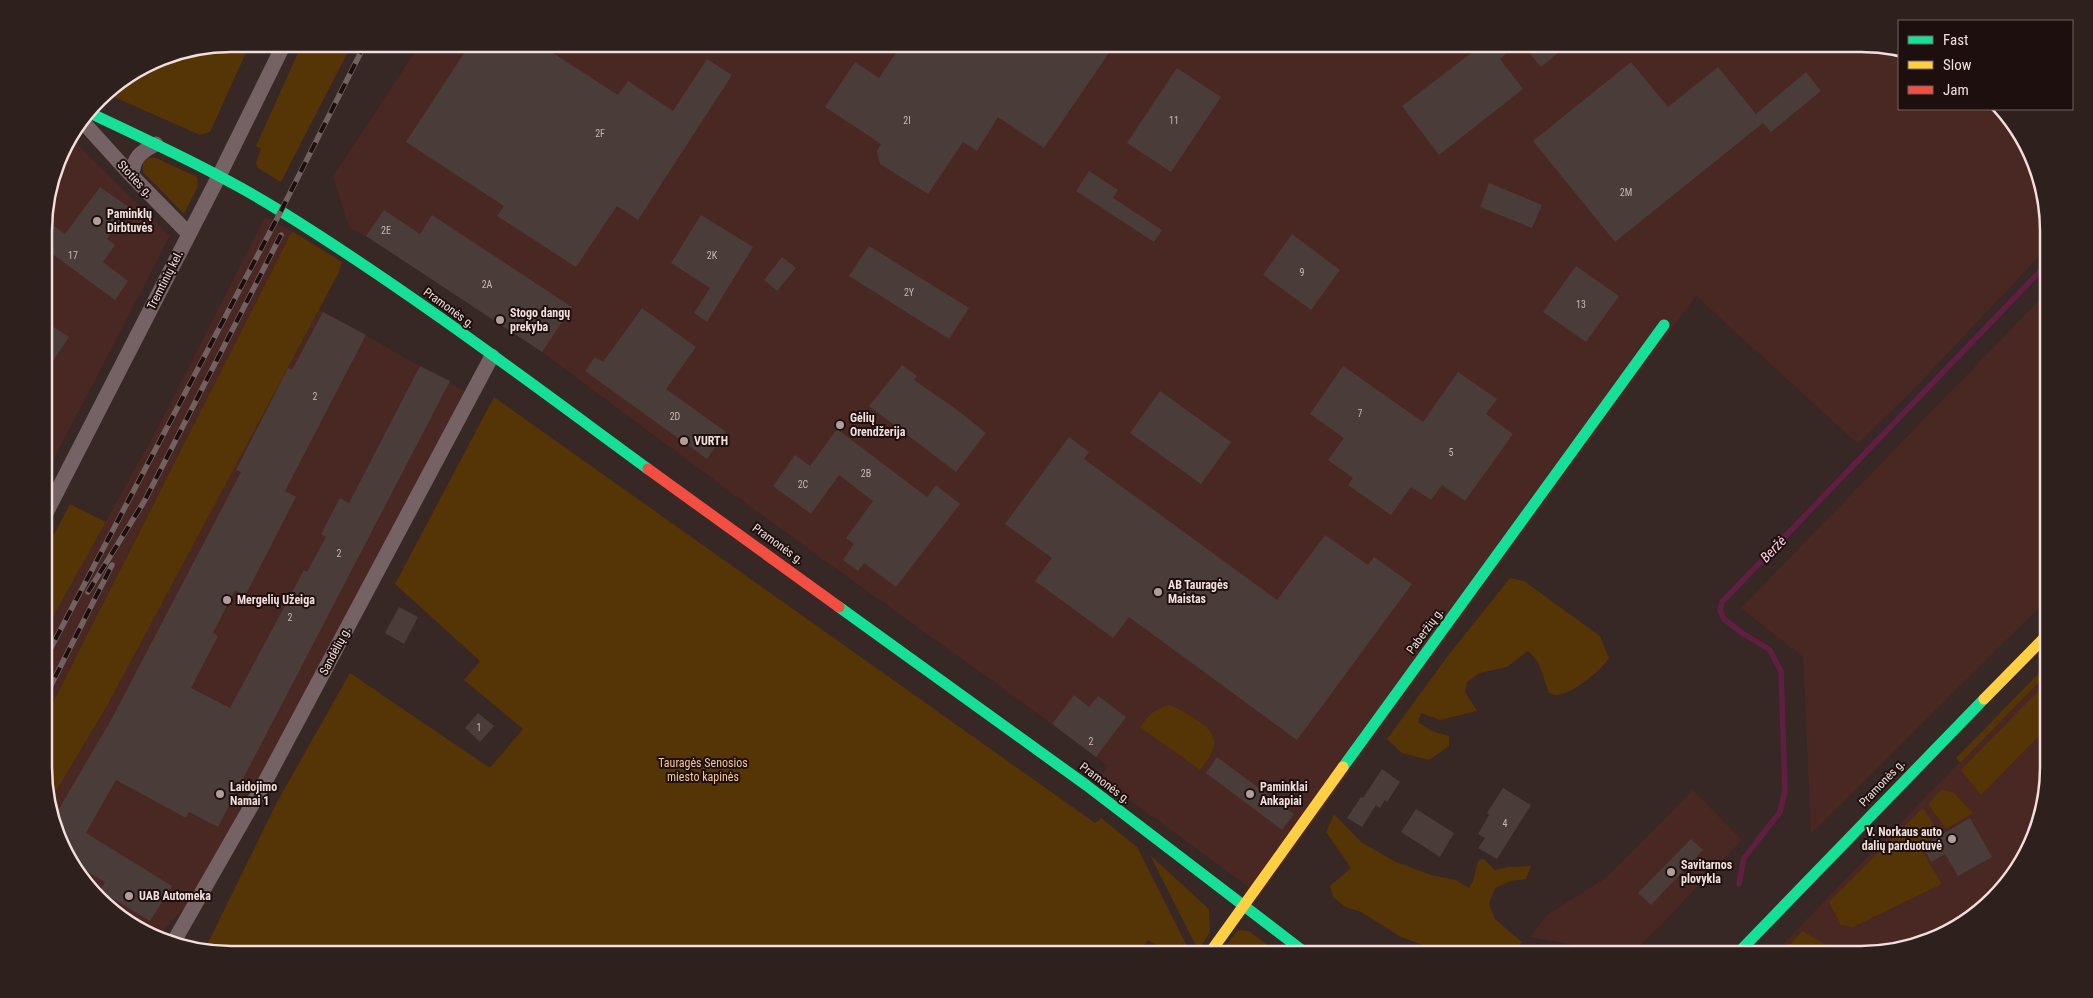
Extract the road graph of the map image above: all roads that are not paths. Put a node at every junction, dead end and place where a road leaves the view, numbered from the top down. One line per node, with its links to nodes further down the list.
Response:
1 (280, 52): 6 (street, Tremtinių kel.)
2 (95, 115): 4 (street)
3 (87, 126): 5 (street, Stoties g.)
4 (156, 144): 5 (street); 6 (street)
5 (132, 176): 7 (street, Stoties g.)
6 (219, 176): 7 (street, Tremtinių kel.); 9 (street, Pramonės g.)
7 (189, 234): 10 (street, Tremtinių kel.)
8 (1664, 325): 12 (street, Paberžių g.)
9 (492, 356): 12 (street, Pramonės g.); 13 (street, Sandėlių g.)
10 (52, 500)
11 (2040, 642): 16 (street, Pramonės g.)
12 (1242, 906): 14 (street, Paberžių g.); 15 (street, Pramonės g.)
13 (177, 937)
14 (1214, 946)
15 (1296, 946)
16 (1745, 946)

